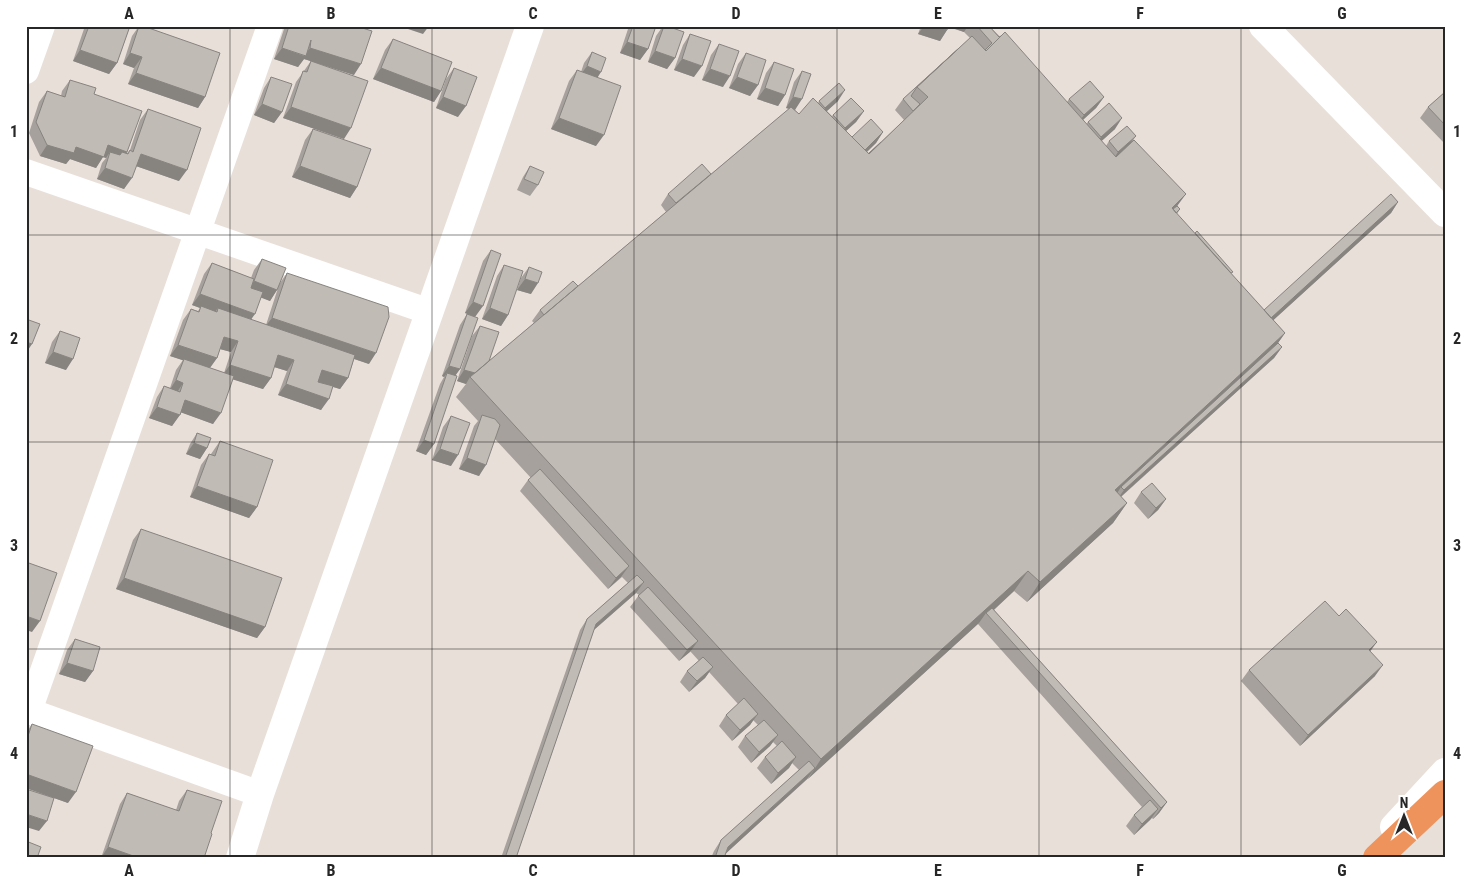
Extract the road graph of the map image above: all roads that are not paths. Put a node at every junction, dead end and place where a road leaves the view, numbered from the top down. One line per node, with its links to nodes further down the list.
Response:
1 (42, 26): 5 (street)
2 (270, 26): 8 (street)
3 (530, 26): 9 (street)
4 (1263, 26): 7 (street)
5 (26, 71)
6 (26, 172): 8 (street)
7 (1445, 213)
8 (199, 230): 9 (street); 10 (street)
9 (430, 312): 12 (street)
10 (28, 711): 12 (street)
11 (1445, 772): 15 (street)
12 (260, 794): 14 (street)
13 (1445, 794): 16 (highway)
14 (240, 858)
15 (1366, 858)
16 (1377, 858)

